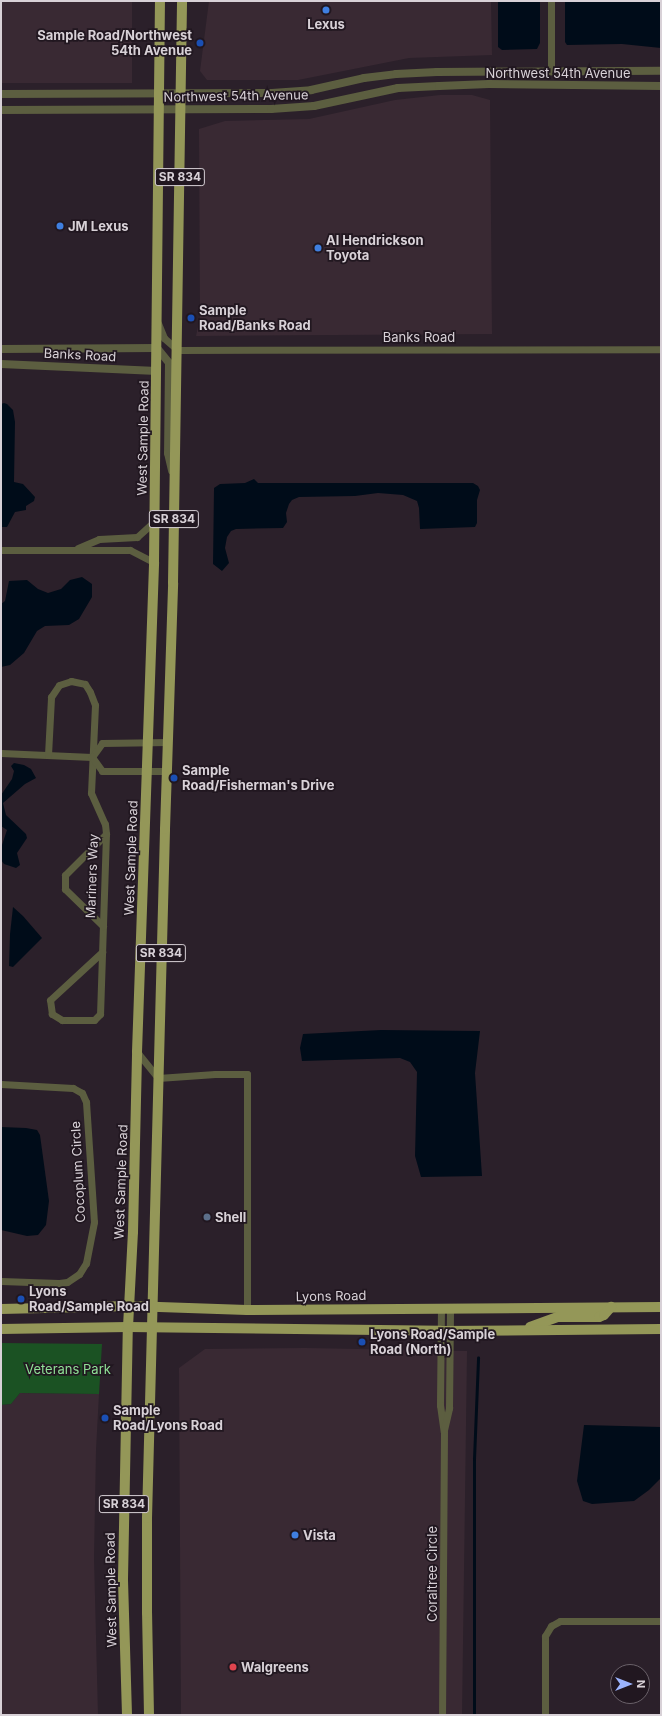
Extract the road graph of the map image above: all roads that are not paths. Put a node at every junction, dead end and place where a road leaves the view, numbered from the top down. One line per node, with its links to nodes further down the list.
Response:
1 (160, 1): 10 (main road, West Sample Road / SR 834)
2 (182, 1): 8 (main road, SR 834)
3 (551, 1): 4 (street)
4 (551, 71): 5 (street, Northwest 54th Avenue); 6 (street); 8 (street, Northwest 54th Avenue)
5 (661, 71)
6 (551, 85): 7 (street, Northwest 54th Avenue); 11 (street, Northwest 54th Avenue)
7 (661, 86)
8 (181, 93): 10 (street, Northwest 54th Avenue); 11 (main road, SR 834)
9 (1, 94): 10 (street, Northwest 54th Avenue)
10 (158, 94): 13 (main road, West Sample Road / SR 834)
11 (181, 109): 13 (street, Northwest 54th Avenue); 18 (main road, SR 834)
12 (1, 110): 13 (street, Northwest 54th Avenue)
13 (158, 110): 14 (main road, West Sample Road / SR 834)
14 (156, 321): 15 (main road, West Sample Road / SR 834); 18 (street)
15 (157, 348): 16 (street, Banks Road); 20 (main road, West Sample Road / SR 834); 21 (street)
16 (1, 349)
17 (661, 349): 18 (street, Banks Road)
18 (178, 350): 21 (main road, SR 834)
19 (1, 364): 20 (street, Banks Road)
20 (157, 371): 22 (main road, West Sample Road / SR 834)
21 (175, 481): 26 (main road, SR 834)
22 (155, 521): 23 (street); 25 (main road, West Sample Road / SR 834)
23 (74, 549): 24 (street); 25 (street)
24 (1, 550)
25 (154, 562): 27 (main road, West Sample Road / SR 834)
26 (168, 742): 27 (street); 31 (main road, SR 834)
27 (149, 743): 30 (street); 32 (main road, West Sample Road / SR 834)
28 (1, 753): 29 (street)
29 (48, 755): 30 (street); 30 (street, Mariners Way)
30 (92, 757): 32 (street); 33 (street, Mariners Way)
31 (167, 771): 32 (street); 37 (main road, SR 834)
32 (148, 772): 36 (main road, West Sample Road / SR 834)
33 (106, 834): 34 (street, Mariners Way); 34 (street)
34 (103, 926): 35 (street, Mariners Way)
35 (102, 952): 35 (street, Mariners Way)
36 (137, 1052): 37 (street); 40 (main road, West Sample Road / SR 834)
37 (158, 1078): 41 (main road, SR 834); 46 (street)
38 (1, 1084): 39 (street, Cocoplum Circle)
39 (1, 1281)
40 (130, 1306): 41 (main road, Lyons Road); 45 (main road, Lyons Road); 47 (main road, West Sample Road / SR 834)
41 (154, 1307): 46 (main road, Lyons Road); 48 (main road, SR 834)
42 (445, 1307): 43 (main road, Lyons Road); 46 (main road, Lyons Road); 51 (street, Coraltree Circle)
43 (611, 1307): 44 (main road, Lyons Road); 52 (main road)
44 (661, 1307)
45 (1, 1309)
46 (247, 1310)
47 (128, 1327): 48 (main road); 49 (main road); 54 (main road, West Sample Road / SR 834)
48 (152, 1328): 51 (main road); 55 (main road, SR 834)
49 (1, 1329)
50 (661, 1329): 52 (main road)
51 (445, 1331): 52 (main road); 56 (street, Coraltree Circle)
52 (520, 1331)
53 (661, 1621): 57 (street)
54 (127, 1715)
55 (149, 1715)
56 (442, 1715)
57 (546, 1715)

